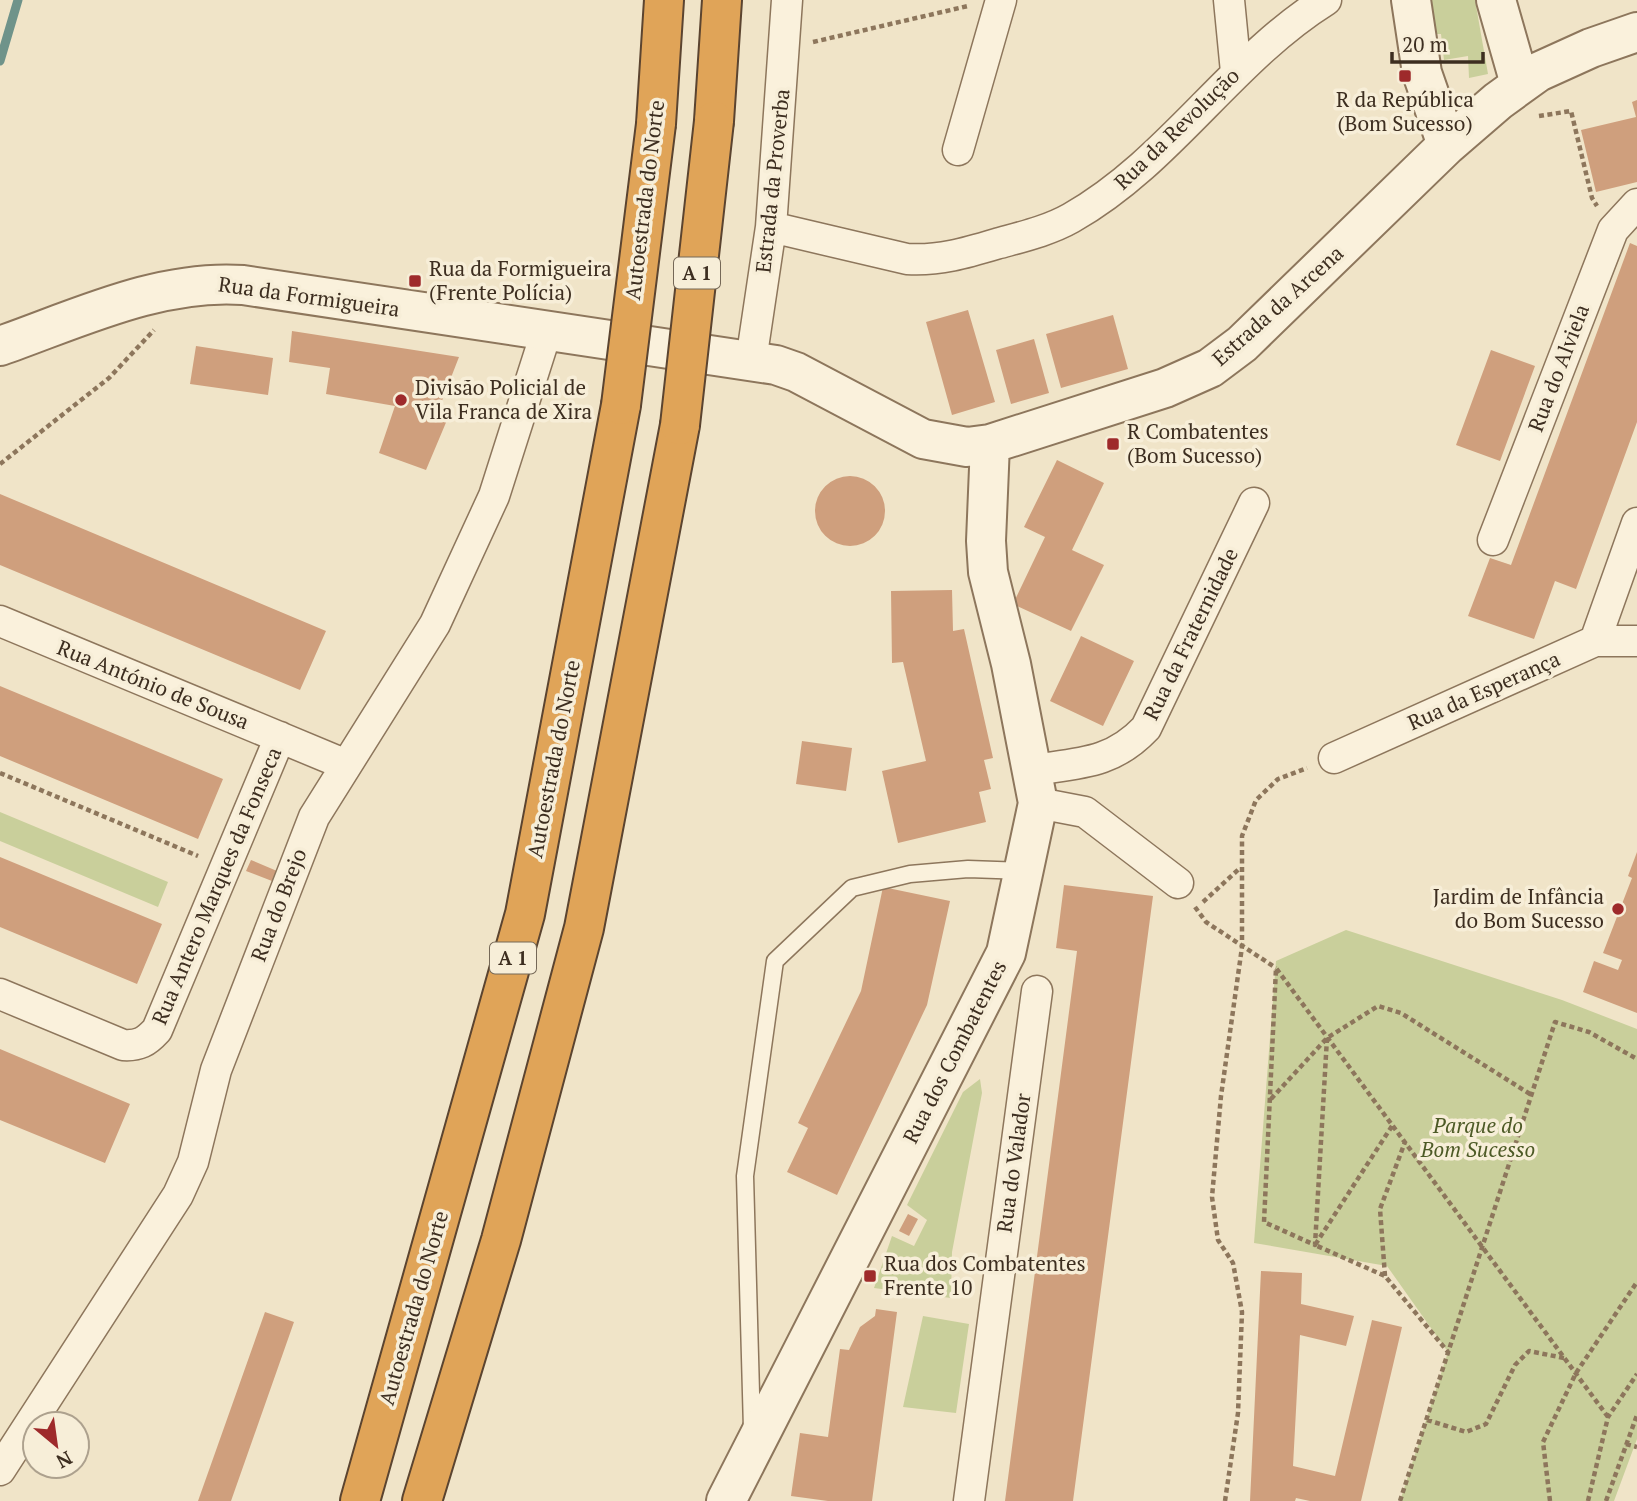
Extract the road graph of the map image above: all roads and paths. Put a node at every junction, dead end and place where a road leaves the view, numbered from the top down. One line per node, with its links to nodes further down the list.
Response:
1 (664, 0): 65 (highway, Autoestrada do Norte / A 1, bridge)
2 (722, 0): 66 (highway, A 1, bridge)
3 (787, 0): 10 (street, Estrada da Proverba)
4 (1229, 0): 11 (street)
5 (1326, 0): 11 (street, Rua da Revolução)
6 (1411, 0): 13 (street)
7 (1496, 0): 12 (street)
8 (991, 1): 10 (path); 14 (street)
9 (1637, 32): 12 (street, Estrada da Arcena)
10 (785, 48): 16 (street, Estrada da Proverba)
11 (1236, 72): 16 (street, Rua da Revolução)
12 (1509, 92): 13 (street, Estrada da Arcena); 17 (path)
13 (1447, 145): 22 (street, Estrada da Arcena)
14 (958, 150)
15 (1637, 204): 17 (street, Rua do Alviela)
16 (771, 227): 21 (street, Estrada da Proverba)
17 (1613, 230): 26 (street, Rua do Alviela)
18 (174, 288): 19 (street, Rua da Formigueira); 20 (street, Rua da Formigueira); 23 (path)
19 (546, 332): 21 (street, Rua da Formigueira); 32 (street, Rua do Brejo)
20 (0, 346)
21 (751, 361): 22 (street, Estrada da Arcena)
22 (990, 444): 34 (street, Rua dos Combatentes)
23 (0, 464)
24 (1254, 503): 34 (street, Rua da Fraternidade)
25 (1637, 523): 28 (street)
26 (1493, 540)
27 (0, 621): 30 (street, Rua António de Sousa)
28 (1595, 640): 29 (street, Rua da Esperança); 31 (street, Rua da Esperança)
29 (1637, 641)
30 (280, 737): 32 (street, Rua António de Sousa); 35 (street, Rua Antero Marques da Fonseca)
31 (1334, 758): 36 (path)
32 (344, 764): 64 (street, Rua do Brejo)
33 (0, 773): 35 (path)
34 (1035, 786): 37 (street, Rua dos Combatentes); 38 (street)
35 (225, 867): 43 (street, Rua Antero Marques da Fonseca)
36 (1240, 867): 39 (path); 40 (path)
37 (1023, 871): 62 (street, Rua dos Combatentes); 62 (lane)
38 (1178, 883): 39 (path)
39 (1196, 909): 40 (path)
40 (1242, 947): 41 (path); 69 (path)
41 (1276, 968): 44 (path); 47 (path)
42 (1037, 991): 68 (street, Rua do Valador)
43 (0, 994)
44 (1327, 1038): 46 (path); 47 (path); 48 (path); 50 (path)
45 (1637, 1059): 46 (path)
46 (1530, 1094): 51 (path)
47 (1270, 1100): 50 (path)
48 (1392, 1126): 49 (path); 50 (path)
49 (1405, 1142): 51 (path); 52 (path)
50 (1315, 1245): 52 (path)
51 (1483, 1248): 54 (path); 55 (path)
52 (1385, 1276): 54 (path)
53 (1637, 1282): 56 (path)
54 (1449, 1352): 60 (path)
55 (1566, 1359): 56 (path); 60 (path)
56 (1576, 1373): 59 (path); 71 (path)
57 (1637, 1374): 59 (path)
58 (1637, 1415): 61 (path)
59 (1608, 1417): 72 (path)
60 (1426, 1420): 70 (path)
61 (1626, 1444): 63 (path); 73 (path)
62 (752, 1446): 67 (street, Rua dos Combatentes)
63 (1637, 1447)
64 (0, 1470)
65 (360, 1501)
66 (422, 1501)
67 (726, 1501)
68 (969, 1501)
69 (1225, 1501)
70 (1400, 1501)
71 (1550, 1501)
72 (1588, 1501)
73 (1606, 1501)

